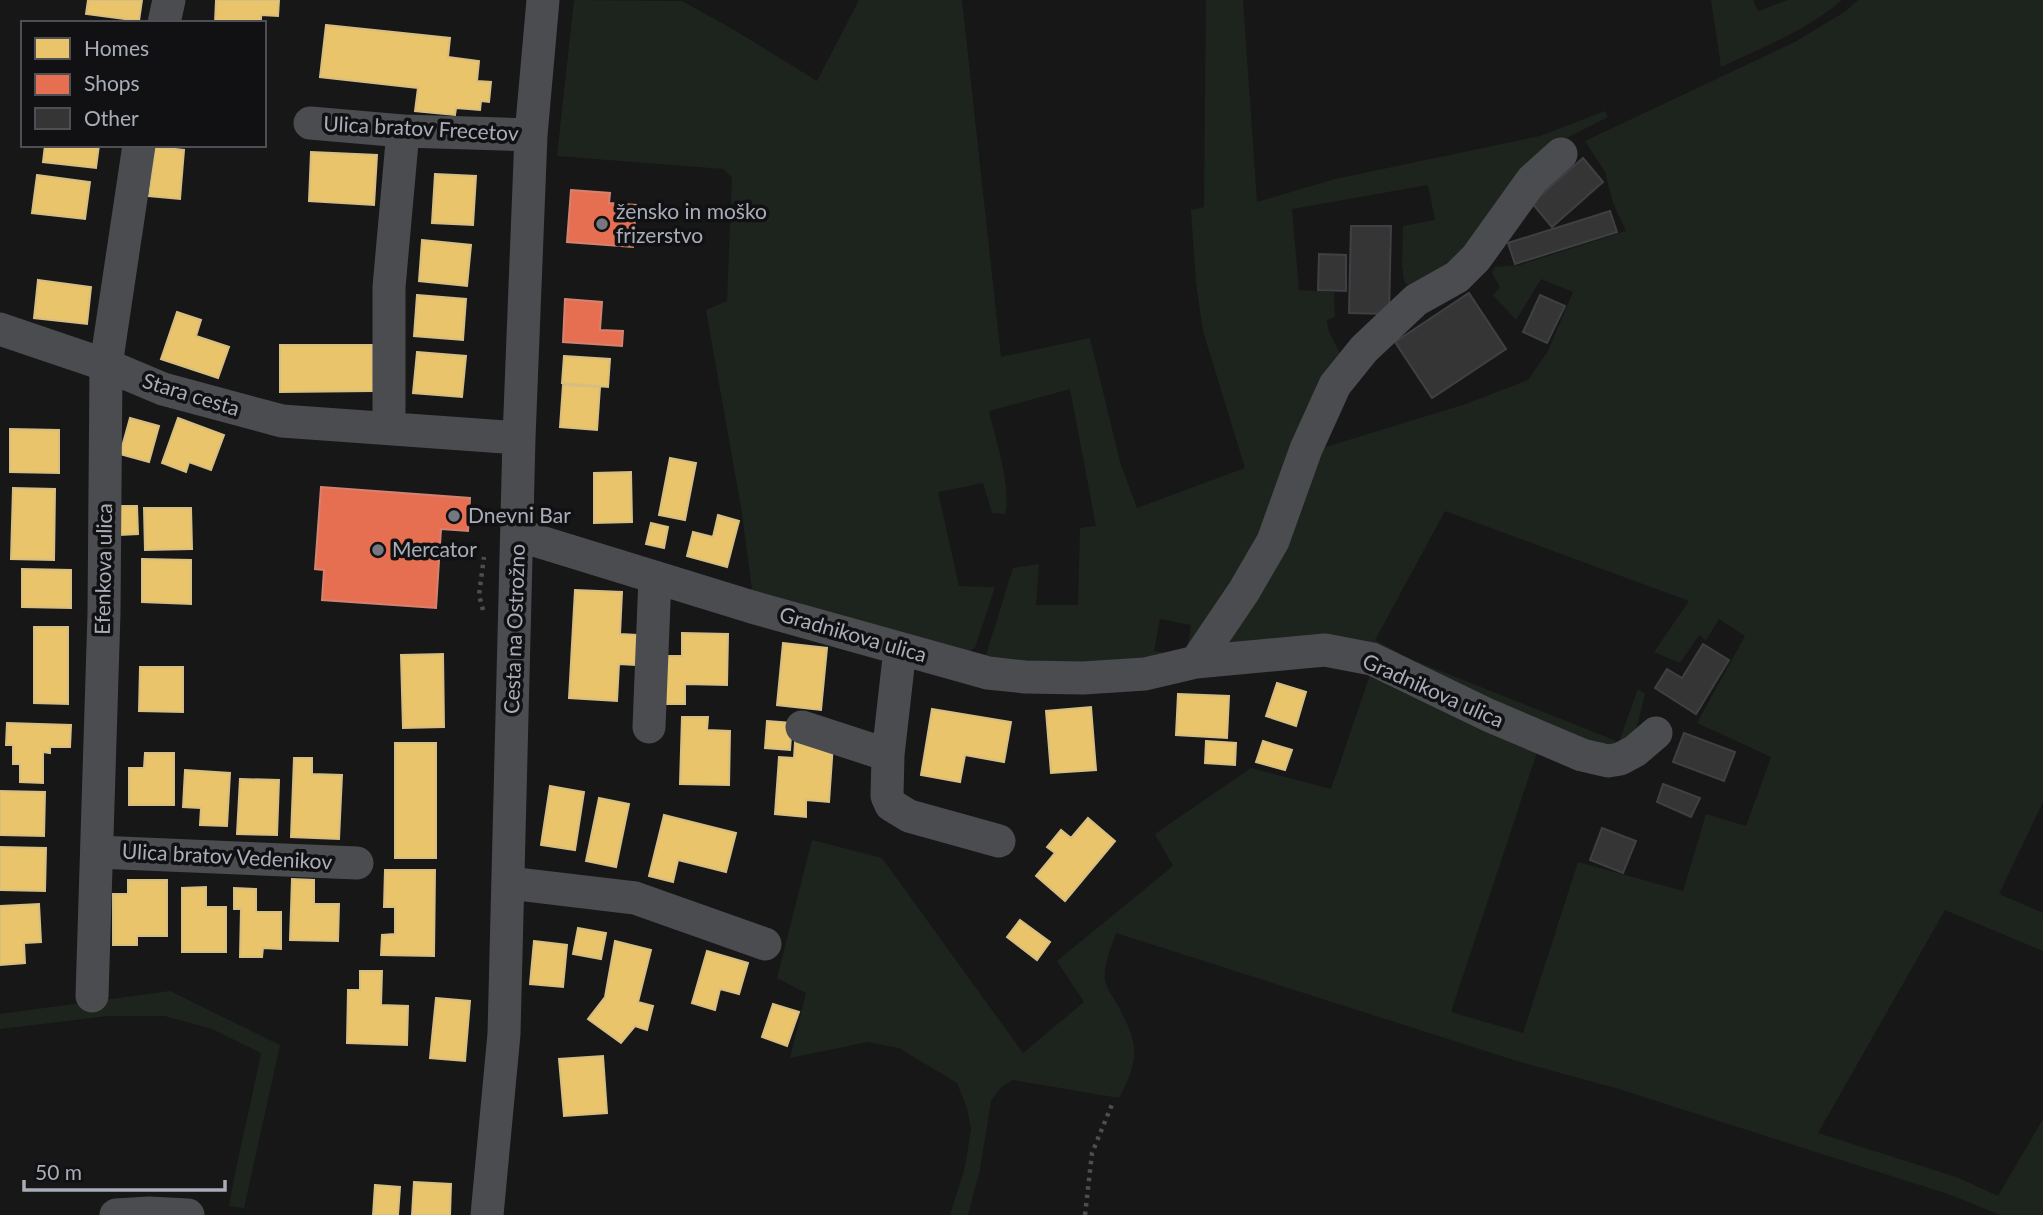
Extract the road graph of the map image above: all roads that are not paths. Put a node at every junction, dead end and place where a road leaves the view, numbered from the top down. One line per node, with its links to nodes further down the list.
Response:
1 (169, 0): 3 (street)
2 (543, 0): 6 (street, Cesta na Ostrožno)
3 (164, 21)
4 (310, 123): 5 (street, Ulica bratov Frecetov)
5 (403, 131): 6 (street, Ulica bratov Frecetov); 11 (street)
6 (531, 135): 12 (street, Cesta na Ostrožno)
7 (139, 147): 10 (street, Efenkova ulica)
8 (1561, 154): 16 (street)
9 (0, 329): 10 (street, Stara cesta)
10 (106, 365): 11 (street, Stara cesta); 22 (street, Efenkova ulica)
11 (389, 428): 12 (street, Stara cesta)
12 (519, 438): 13 (street, Cesta na Ostrožno)
13 (518, 535): 14 (street, Gradnikova ulica); 24 (street, Cesta na Ostrožno)
14 (655, 577): 15 (street, Gradnikova ulica); 17 (street)
15 (900, 649): 16 (street, Gradnikova ulica); 20 (street)
16 (1196, 662): 19 (street, Gradnikova ulica)
17 (649, 727)
18 (802, 727): 20 (street)
19 (1656, 733)
20 (888, 755): 21 (street)
21 (999, 841)
22 (97, 852): 23 (street, Ulica bratov Vedenikov); 26 (street, Efenkova ulica)
23 (357, 863)
24 (508, 883): 25 (street); 29 (street, Cesta na Ostrožno)
25 (765, 944)
26 (92, 996)
27 (116, 1215): 28 (street)
28 (188, 1215)
29 (487, 1215)

